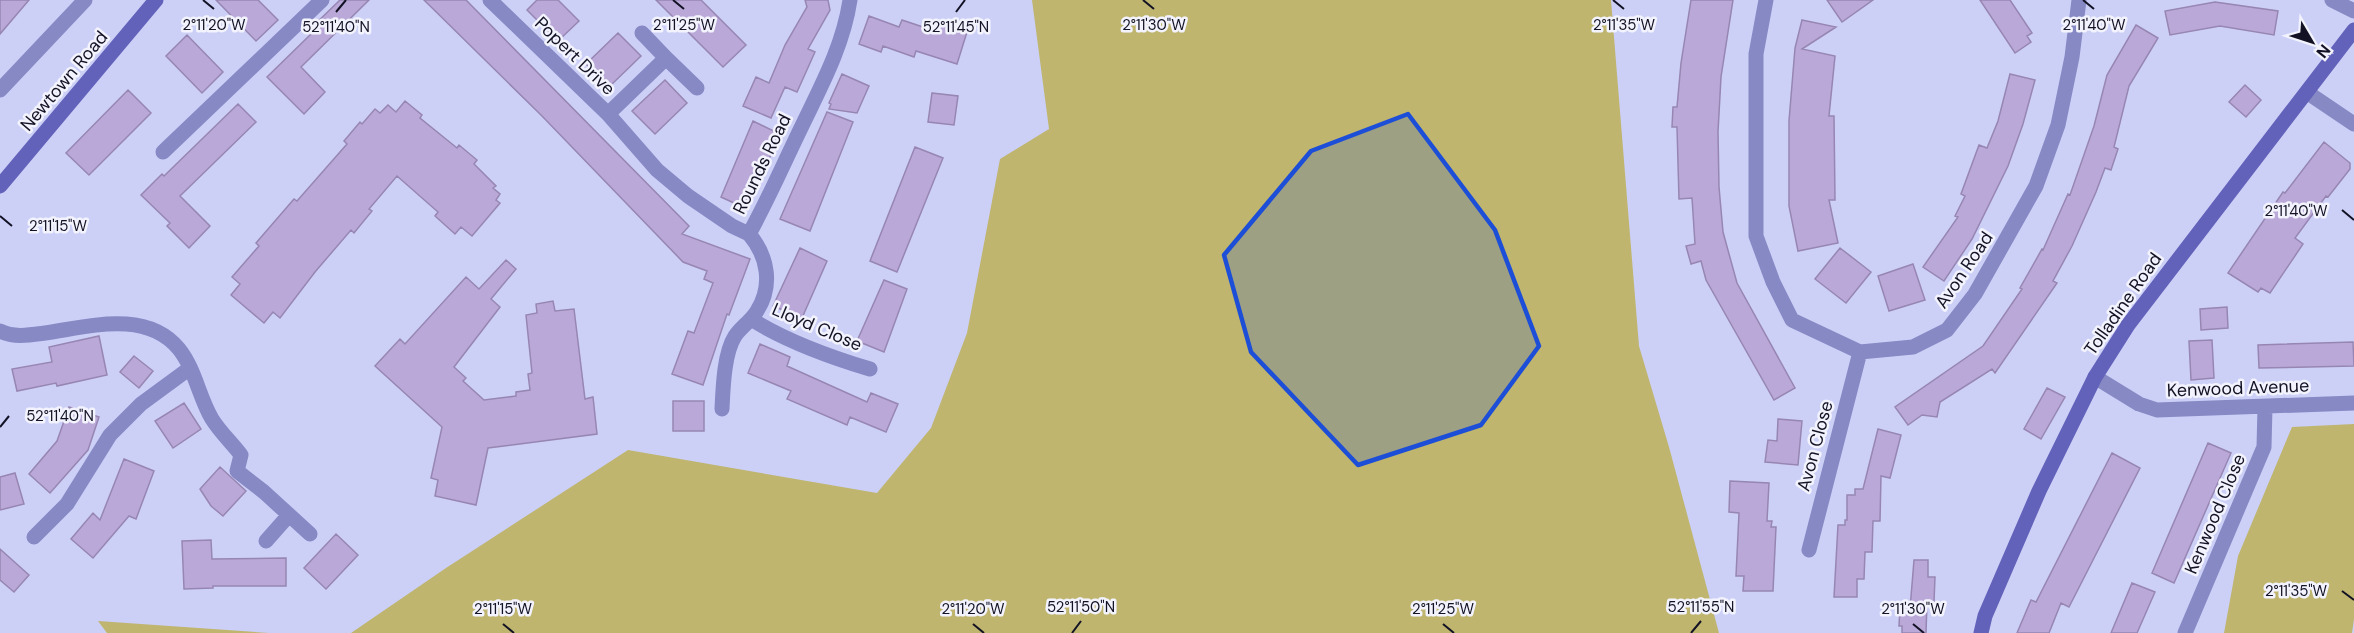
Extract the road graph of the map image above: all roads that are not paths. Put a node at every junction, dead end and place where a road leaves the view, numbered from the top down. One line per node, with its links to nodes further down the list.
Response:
1 (85, 0): 14 (street)
2 (156, 0): 19 (main road, Newtown Road)
3 (322, 0): 18 (street)
4 (490, 0): 16 (street, Popert Drive)
5 (850, 0): 20 (street, Rounds Road)
6 (1766, 0): 23 (street)
7 (2079, 0): 23 (street, Avon Road)
8 (2332, 0): 9 (street)
9 (2354, 11)
10 (2354, 30): 15 (main road, Tolladine Road)
11 (642, 33): 12 (street)
12 (666, 58): 13 (street); 16 (street, Popert Drive)
13 (697, 88)
14 (0, 90)
15 (2308, 93): 17 (street); 26 (main road, Tolladine Road)
16 (608, 114): 20 (street, Popert Drive)
17 (2354, 124)
18 (163, 152)
19 (0, 186)
20 (749, 234): 21 (street, Rounds Road)
21 (751, 319): 25 (street, Lloyd Close); 29 (street, Rounds Road)
22 (0, 331): 24 (street)
23 (1860, 352): 34 (street, Avon Close)
24 (190, 368): 30 (street); 32 (street)
25 (870, 369)
26 (2095, 377): 28 (street, Kenwood Avenue); 35 (main road, Tolladine Road)
27 (2354, 403): 28 (street, Kenwood Avenue)
28 (2265, 407): 36 (street, Kenwood Close)
29 (722, 409)
30 (289, 515): 31 (street); 33 (street)
31 (310, 534)
32 (34, 537)
33 (266, 541)
34 (1809, 550)
35 (1981, 633)
36 (2186, 633)

